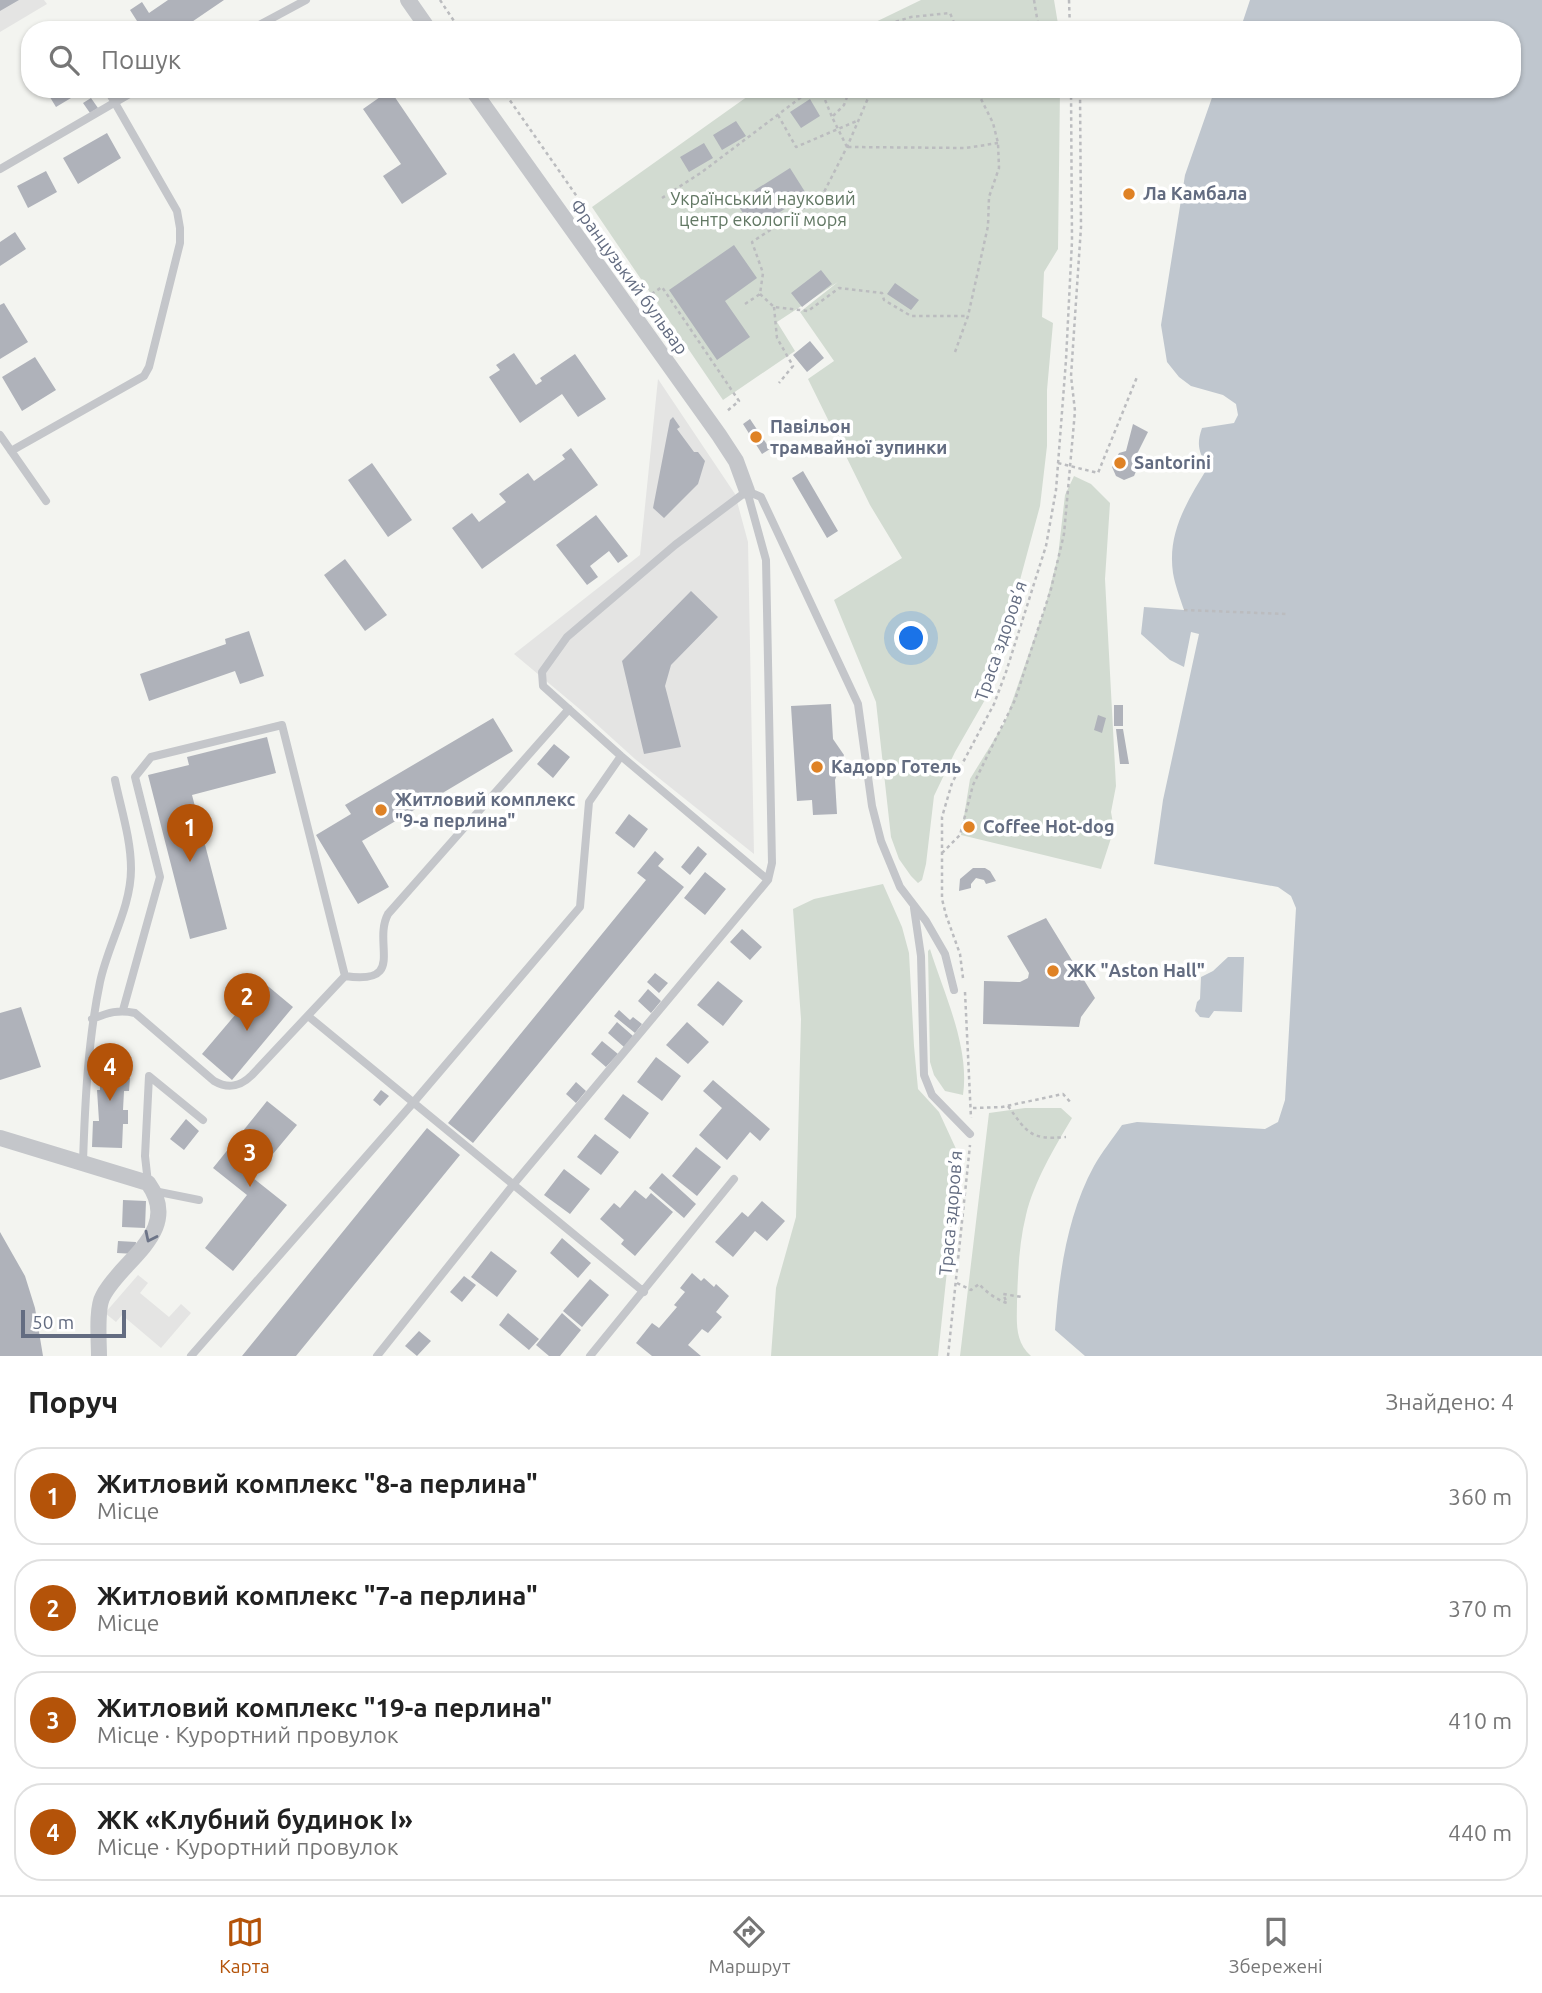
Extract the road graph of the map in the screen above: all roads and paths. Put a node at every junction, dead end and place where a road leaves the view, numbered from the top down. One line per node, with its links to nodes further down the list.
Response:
1 (306, 0): 6 (lane)
2 (408, 0): 7 (street)
3 (440, 0): 8 (path)
4 (1034, 0): 11 (path)
5 (1069, 0): 12 (path)
6 (267, 21)
7 (423, 21)
8 (454, 21)
9 (900, 21): 10 (path)
10 (953, 21)
11 (1038, 21)
12 (1070, 21)
13 (112, 98): 24 (lane)
14 (121, 98): 24 (lane)
15 (477, 98): 45 (street, Французький бульвар)
16 (508, 98): 40 (path)
17 (802, 98): 25 (path)
18 (824, 98): 26 (path)
19 (847, 98): 26 (path)
20 (868, 98): 27 (path)
21 (980, 98): 29 (path)
22 (1071, 98): 43 (path, Траса здоров’я)
23 (1080, 98): 44 (path)
24 (114, 102): 31 (lane); 42 (lane)
25 (778, 115): 28 (path); 32 (path)
26 (832, 117): 28 (path)
27 (859, 120): 28 (path); 30 (path)
28 (840, 129): 30 (path)
29 (998, 143): 30 (path); 36 (path)
30 (847, 147): 33 (path)
31 (0, 169)
32 (662, 198)
33 (760, 293): 34 (path); 35 (path)
34 (745, 304)
35 (774, 307): 36 (path); 39 (path)
36 (968, 316): 37 (path)
37 (955, 352)
38 (1137, 377): 44 (path)
39 (779, 383)
40 (727, 411)
41 (0, 435): 42 (lane)
42 (11, 452): 46 (lane)
43 (1058, 463): 44 (path); 52 (path, Траса здоров’я)
44 (1071, 466): 52 (path)
45 (747, 491): 49 (lane); 53 (lane); 54 (lane)
46 (46, 500)
47 (1184, 610): 48 (path)
48 (1286, 614)
49 (569, 709): 50 (lane); 55 (lane)
50 (621, 756): 53 (lane); 60 (lane)
51 (115, 780): 59 (lane)
52 (941, 854): 63 (path, Траса здоров’я)
53 (768, 880): 70 (lane)
54 (914, 905): 56 (lane); 65 (lane)
55 (345, 976): 57 (lane); 58 (lane)
56 (954, 990)
57 (123, 1010): 58 (lane); 59 (lane)
58 (308, 1016): 60 (lane)
59 (93, 1020): 68 (lane)
60 (413, 1103): 70 (lane); 77 (lane)
61 (1072, 1104): 62 (path)
62 (1008, 1106): 63 (path); 66 (path)
63 (971, 1108): 65 (path, Траса здоров’я)
64 (204, 1120): 71 (lane)
65 (970, 1134): 73 (path, Траса здоров’я)
66 (1066, 1137)
67 (0, 1138): 68 (street)
68 (83, 1162): 71 (street)
69 (734, 1179): 74 (lane)
70 (513, 1185): 74 (lane); 78 (lane)
71 (151, 1187): 72 (lane); 76 (street, one-way to 76)
72 (199, 1200)
73 (957, 1283): 75 (path); 80 (path, Траса здоров’я)
74 (644, 1292): 79 (lane)
75 (1022, 1297)
76 (99, 1356)
77 (191, 1356)
78 (377, 1356)
79 (590, 1356)
80 (948, 1356)

